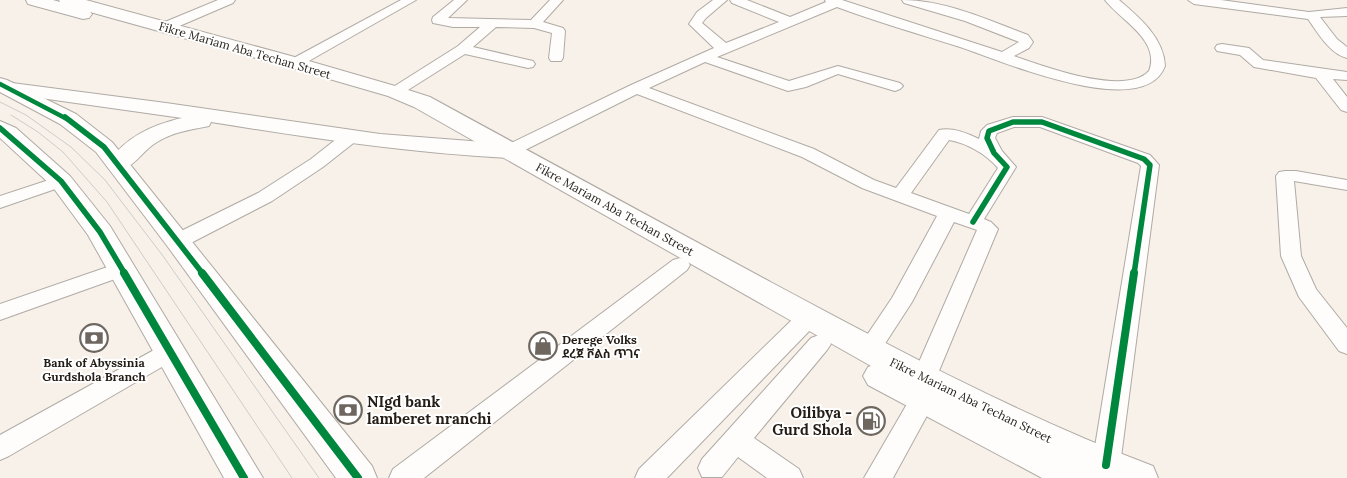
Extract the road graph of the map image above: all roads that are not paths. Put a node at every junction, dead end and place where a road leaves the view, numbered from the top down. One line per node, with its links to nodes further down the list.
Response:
1 (34, 0): 39 (main road, Fikre Mariam Aba Techan Street)
2 (67, 0): 19 (main road, Fikre Mariam Aba Techan Street)
3 (229, 0): 19 (street)
4 (410, 0): 27 (street)
5 (461, 0): 17 (street)
6 (557, 0): 18 (street)
7 (720, 0): 20 (street)
8 (736, 0): 16 (street)
9 (908, 0): 25 (street)
10 (1111, 0): 25 (street)
11 (1194, 0): 15 (street)
12 (1271, 0): 15 (street)
13 (834, 1): 16 (street); 25 (street)
14 (1347, 12): 15 (street)
15 (1313, 15): 23 (street)
16 (791, 22): 20 (street)
17 (492, 24): 18 (street); 22 (street)
18 (534, 24): 26 (street)
19 (165, 27): 27 (main road, Fikre Mariam Aba Techan Street)
20 (723, 48): 24 (street)
21 (1222, 48): 29 (street)
22 (463, 49): 28 (street); 34 (street)
23 (1347, 54)
24 (704, 57): 32 (street); 33 (street)
25 (1003, 57)
26 (556, 58)
27 (295, 63): 34 (main road, Fikre Mariam Aba Techan Street)
28 (528, 64)
29 (1321, 74): 30 (street); 35 (street)
30 (1347, 76)
31 (6, 86): 36 (main road); 42 (main road)
32 (895, 86)
33 (636, 88): 40 (street); 45 (street)
34 (395, 92): 40 (main road, Fikre Mariam Aba Techan Street)
35 (1347, 107)
36 (220, 118): 38 (main road); 42 (main road)
37 (3, 132): 43 (main road)
38 (350, 137): 39 (main road); 49 (street)
39 (478, 150): 40 (main road); 50 (main road, Fikre Mariam Aba Techan Street)
40 (509, 151): 50 (main road, Fikre Mariam Aba Techan Street)
41 (994, 153): 45 (street); 48 (street); 63 (street)
42 (119, 164): 49 (main road)
43 (61, 181): 46 (street); 52 (main road)
44 (1347, 185): 56 (street)
45 (899, 196): 47 (street)
46 (0, 202)
47 (948, 214): 48 (street); 57 (street)
48 (973, 222): 59 (street)
49 (178, 241): 65 (main road)
50 (659, 243): 51 (main road, Fikre Mariam Aba Techan Street); 54 (main road, Fikre Mariam Aba Techan Street)
51 (680, 266): 54 (main road, Fikre Mariam Aba Techan Street); 66 (street)
52 (122, 269): 53 (street); 58 (main road)
53 (0, 312)
54 (802, 324): 55 (main road, Fikre Mariam Aba Techan Street); 57 (main road, Fikre Mariam Aba Techan Street); 67 (street)
55 (819, 344): 59 (main road, Fikre Mariam Aba Techan Street); 60 (street)
56 (1347, 345)
57 (869, 350): 59 (main road, Fikre Mariam Aba Techan Street)
58 (171, 351): 61 (street); 64 (main road)
59 (924, 389): 63 (main road, Fikre Mariam Aba Techan Street); 69 (street)
60 (736, 440): 62 (street); 68 (street)
61 (0, 448)
62 (712, 468)
63 (1092, 472): 70 (main road, Fikre Mariam Aba Techan Street)
64 (244, 478)
65 (358, 478)
66 (403, 478)
67 (649, 478)
68 (789, 478)
69 (878, 478)
70 (1139, 478)

